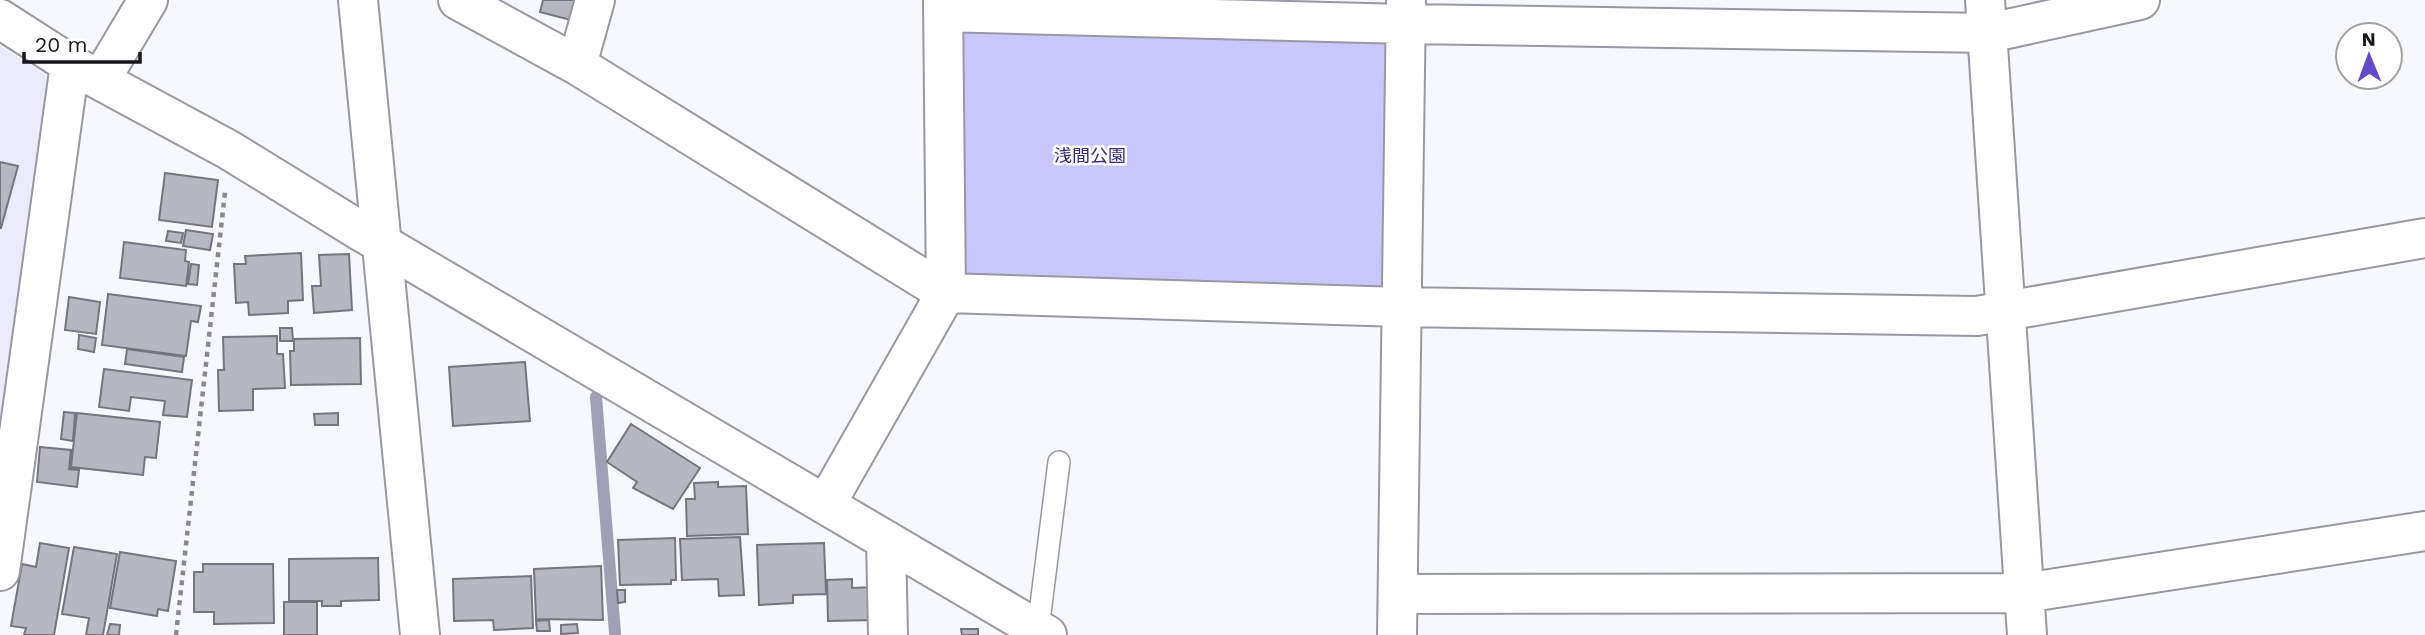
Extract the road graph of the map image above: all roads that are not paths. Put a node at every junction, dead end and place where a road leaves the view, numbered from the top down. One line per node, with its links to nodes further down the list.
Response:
1 (148, 0): 11 (street)
2 (358, 0): 13 (street)
3 (458, 0): 10 (street)
4 (595, 0): 10 (street)
5 (2140, 0): 8 (street)
6 (943, 6): 7 (street); 14 (street)
7 (1406, 12): 8 (street); 15 (street)
8 (1987, 17): 16 (street)
9 (0, 19): 11 (street)
10 (577, 65): 14 (street)
11 (85, 72): 13 (street); 21 (street)
12 (2425, 238): 16 (street)
13 (382, 242): 18 (street); 25 (street)
14 (946, 293): 15 (street); 18 (street)
15 (1401, 307): 16 (street); 23 (street)
16 (2004, 311): 22 (street)
17 (1059, 462): 24 (lane)
18 (826, 504): 20 (street)
19 (2425, 531): 22 (street)
20 (886, 540): 24 (street); 26 (street)
21 (0, 571)
22 (2024, 593): 23 (street); 28 (street)
23 (1398, 594): 27 (street)
24 (1042, 632)
25 (420, 635)
26 (888, 635)
27 (1398, 635)
28 (2026, 635)

